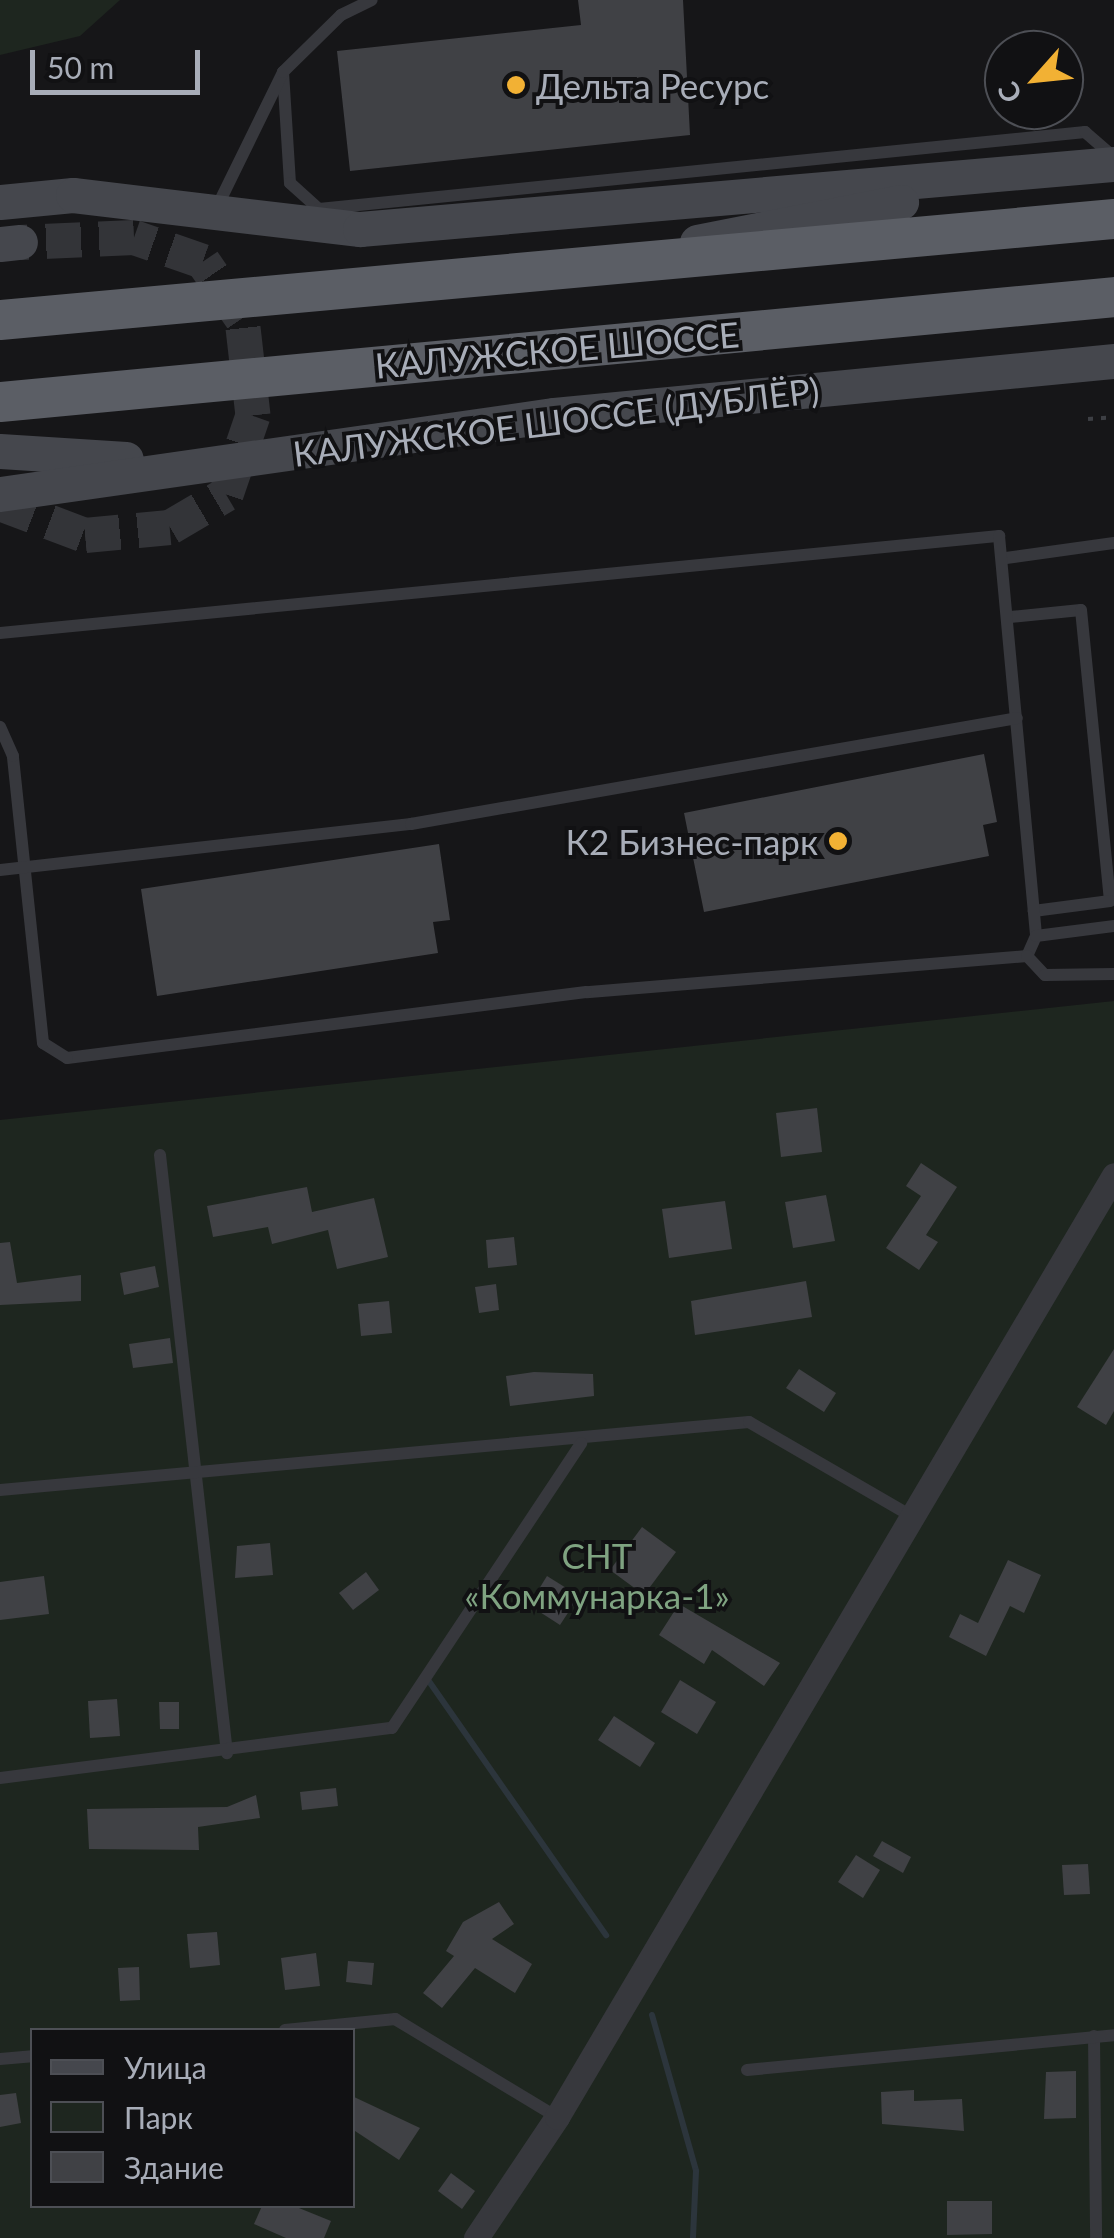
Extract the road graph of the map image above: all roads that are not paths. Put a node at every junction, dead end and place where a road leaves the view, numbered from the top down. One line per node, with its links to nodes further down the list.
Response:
1 (372, 0): 2 (lane)
2 (283, 72): 3 (lane); 6 (lane)
3 (1114, 160): 4 (main road)
4 (1078, 167): 6 (main road); 8 (main road)
5 (0, 202): 6 (main road)
6 (212, 218)
7 (1114, 219): 8 (highway)
8 (566, 267): 10 (highway)
9 (1114, 298): 12 (highway, КАЛУЖСКОЕ ШОССЕ)
10 (0, 320)
11 (1114, 362): 14 (main road, КАЛУЖСКОЕ ШОССЕ (ДУБЛЁР))
12 (0, 402)
13 (0, 451): 14 (main road)
14 (212, 462): 15 (main road, КАЛУЖСКОЕ ШОССЕ (ДУБЛЁР))
15 (0, 494)
16 (1114, 543): 17 (lane)
17 (1006, 558): 18 (lane); 19 (lane)
18 (1010, 617): 20 (lane); 24 (lane)
19 (0, 633)
20 (1016, 718): 22 (lane); 24 (lane)
21 (0, 727): 22 (lane)
22 (28, 868): 23 (lane); 27 (lane)
23 (0, 870)
24 (1034, 912): 26 (lane)
25 (1114, 926): 26 (lane)
26 (1036, 936): 27 (lane)
27 (1027, 956): 28 (lane)
28 (1114, 974)
29 (160, 1155): 32 (lane)
30 (1114, 1175): 34 (street)
31 (581, 1443): 32 (lane); 34 (lane); 35 (lane)
32 (192, 1470): 33 (lane); 35 (lane)
33 (0, 1490)
34 (916, 1518): 43 (street)
35 (226, 1754): 36 (lane)
36 (0, 1778)
37 (307, 2028): 43 (lane)
38 (1114, 2034): 39 (lane)
39 (1094, 2036): 42 (lane); 45 (lane)
40 (30, 2056): 41 (lane)
41 (0, 2060)
42 (748, 2070)
43 (557, 2117): 44 (street)
44 (476, 2238)
45 (1096, 2238)

